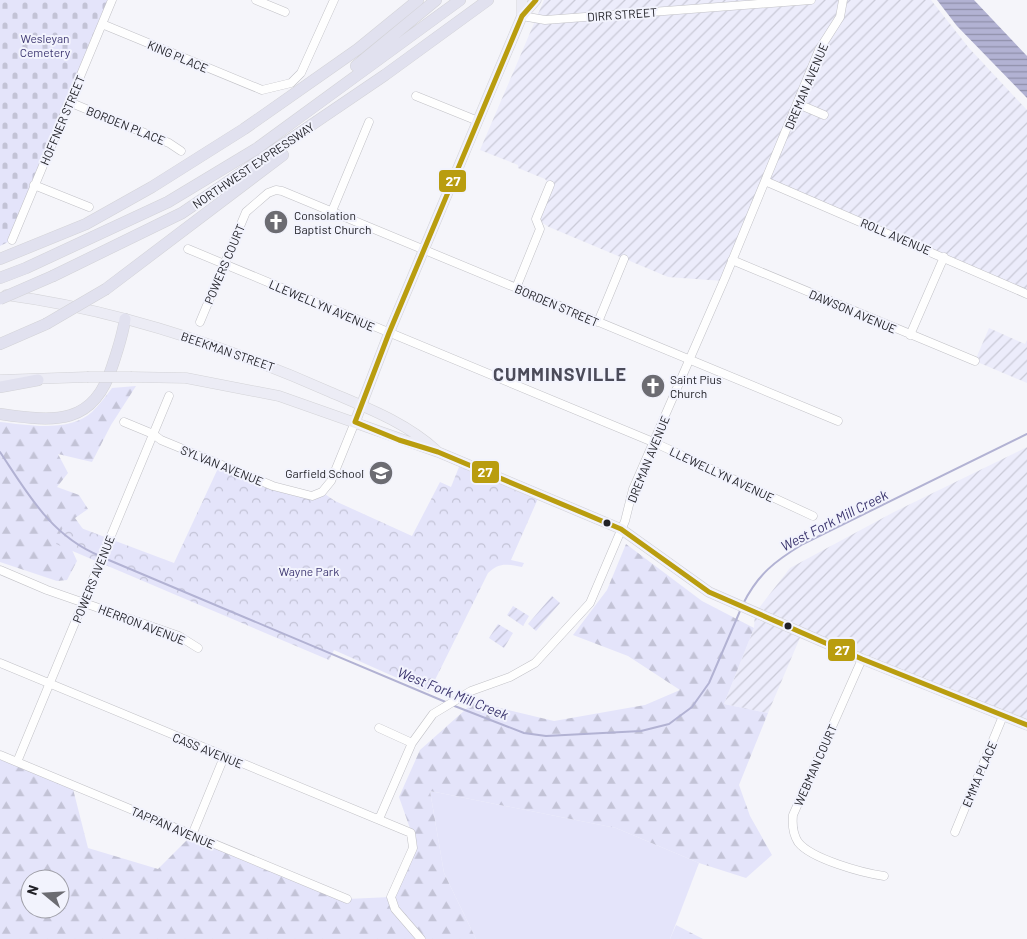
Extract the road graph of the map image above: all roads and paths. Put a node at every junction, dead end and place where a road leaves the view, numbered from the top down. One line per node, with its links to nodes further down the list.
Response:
1 (112, 0): 14 (street, HOFFNER STREET)
2 (256, 0): 12 (street)
3 (334, 0): 14 (street, KING PLACE)
4 (419, 0): 35 (highway)
5 (436, 0): 18 (highway)
6 (460, 0): 18 (highway, NORTHWEST EXPRESSWAY)
7 (488, 0): 15 (highway, NORTHWEST EXPRESSWAY)
8 (522, 0): 13 (main road)
9 (536, 0): 13 (main road)
10 (811, 0): 13 (street, DIRR STREET)
11 (843, 0): 19 (street, DREMAN AVENUE)
12 (284, 12)
13 (522, 16): 21 (main road)
14 (102, 24): 17 (street, HOFFNER STREET)
15 (385, 75): 42 (highway, NORTHWEST EXPRESSWAY, bridge); 48 (highway, bridge)
16 (416, 96): 21 (street)
17 (69, 102): 23 (street, BORDEN PLACE); 26 (street, HOFFNER STREET)
18 (317, 104): 38 (highway, NORTHWEST EXPRESSWAY)
19 (798, 104): 20 (street); 24 (street, DREMAN AVENUE)
20 (824, 115)
21 (478, 121): 32 (main road)
22 (369, 122): 29 (street)
23 (181, 151)
24 (765, 181): 33 (street, ROLL AVENUE); 36 (street, DREMAN AVENUE)
25 (550, 185): 39 (street)
26 (34, 186): 28 (street); 30 (street, HOFFNER STREET)
27 (276, 190): 29 (street, BORDEN STREET); 37 (street, POWERS COURT)
28 (89, 207)
29 (332, 212): 32 (street, BORDEN STREET)
30 (12, 240)
31 (188, 249): 37 (street, LLEWELLYN AVENUE)
32 (424, 249): 39 (street, BORDEN STREET); 46 (main road)
33 (944, 257): 41 (street, ROLL AVENUE); 47 (street)
34 (624, 258): 45 (street)
35 (0, 259)
36 (732, 260): 47 (street, DAWSON AVENUE); 49 (street, DREMAN AVENUE)
37 (224, 265): 44 (street, POWERS COURT); 46 (street, LLEWELLYN AVENUE)
38 (0, 278)
39 (516, 288): 45 (street, BORDEN STREET)
40 (0, 294): 43 (main road, BEEKMAN STREET)
41 (1027, 294)
42 (0, 298)
43 (125, 319): 55 (main road, BEEKMAN STREET); 56 (highway)
44 (200, 322)
45 (598, 322): 49 (street, BORDEN STREET)
46 (389, 334): 55 (main road); 61 (street, LLEWELLYN AVENUE)
47 (910, 335): 50 (street, DAWSON AVENUE)
48 (0, 344)
49 (690, 360): 57 (street, BORDEN STREET); 61 (street, DREMAN AVENUE)
50 (975, 361)
51 (0, 380): 52 (main road, BEEKMAN STREET)
52 (38, 380): 53 (highway); 59 (main road, BEEKMAN STREET, bridge)
53 (0, 387)
54 (169, 396): 60 (street, POWERS AVENUE)
55 (362, 404): 59 (main road); 62 (main road, BEEKMAN STREET)
56 (0, 414)
57 (838, 421)
58 (124, 422): 60 (street, SYLVAN AVENUE)
59 (355, 422): 60 (street, SYLVAN AVENUE); 62 (main road, BEEKMAN STREET)
60 (153, 434): 66 (street, POWERS AVENUE)
61 (652, 442): 63 (street, LLEWELLYN AVENUE); 64 (street, DREMAN AVENUE)
62 (438, 452): 64 (main road, BEEKMAN STREET)
63 (813, 516)
64 (621, 529): 68 (main road, BEEKMAN STREET); 74 (street, DREMAN AVENUE)
65 (0, 570): 66 (street, HERRON AVENUE)
66 (84, 602): 67 (street, HERRON AVENUE); 70 (street, POWERS AVENUE)
67 (198, 648)
68 (862, 659): 71 (main road, BEEKMAN STREET); 81 (street, WEBMAN COURT)
69 (0, 663): 70 (street, CASS AVENUE)
70 (49, 684): 76 (street, CASS AVENUE); 77 (street, POWERS AVENUE)
71 (1003, 716): 72 (main road, BEEKMAN STREET); 79 (street, EMMA PLACE)
72 (1027, 725)
73 (379, 728): 74 (street)
74 (412, 743): 78 (street, DREMAN AVENUE)
75 (0, 755): 77 (street, TAPPAN AVENUE)
76 (224, 757): 78 (street, CASS AVENUE); 80 (street)
77 (16, 762): 80 (street, TAPPAN AVENUE)
78 (379, 819): 83 (street, CASS AVENUE)
79 (955, 832)
80 (192, 835): 82 (street, TAPPAN AVENUE)
81 (884, 876)
82 (347, 899)
83 (420, 939)

